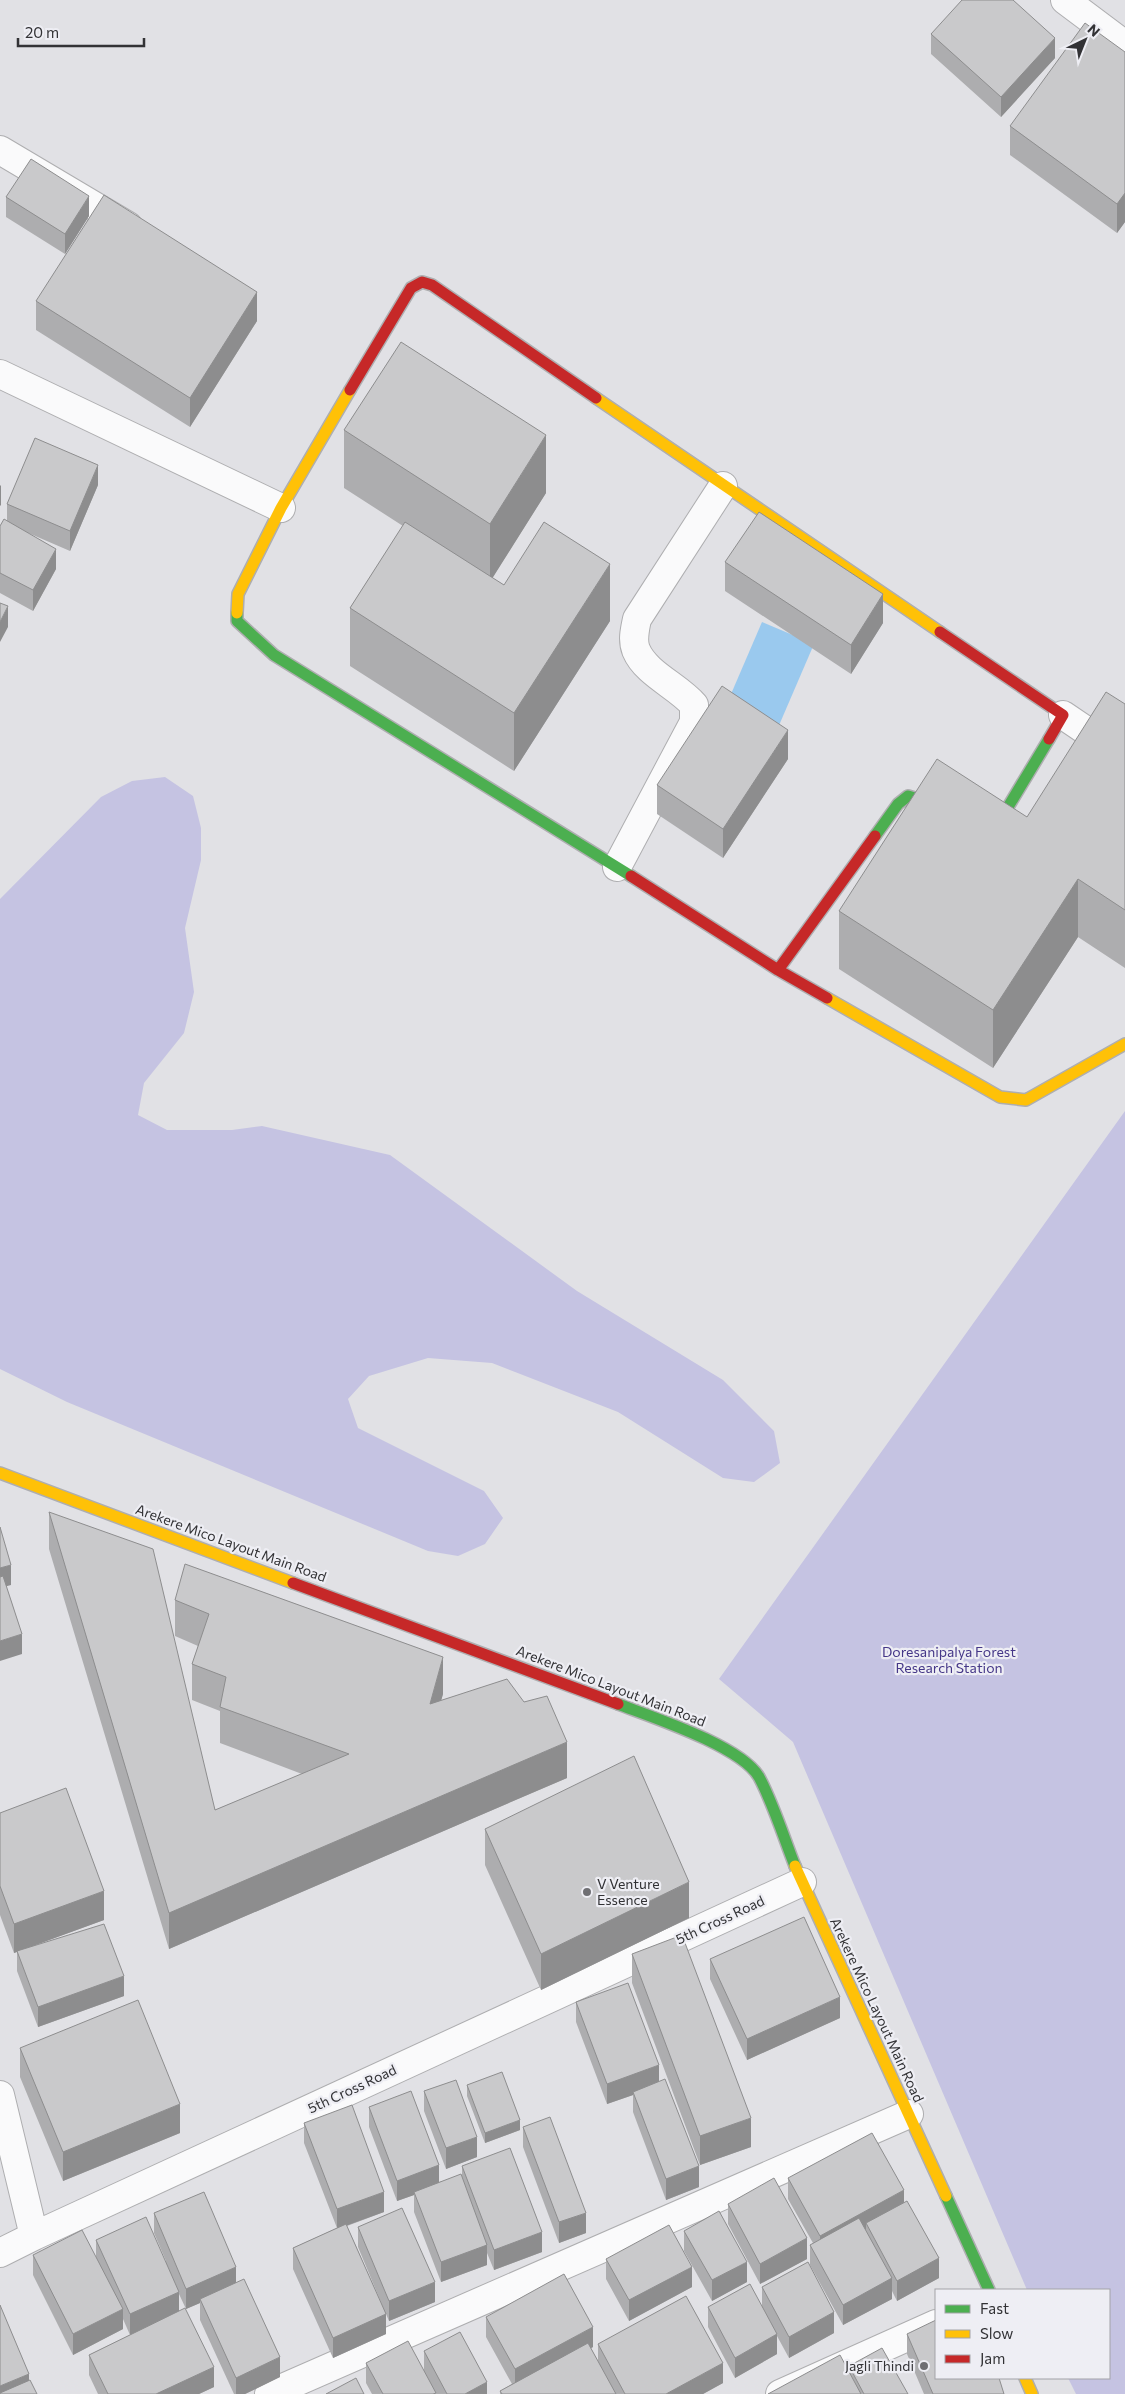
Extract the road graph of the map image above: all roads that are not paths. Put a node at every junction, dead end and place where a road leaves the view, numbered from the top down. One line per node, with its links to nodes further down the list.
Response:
1 (1065, 0): 2 (street)
2 (1125, 45)
3 (0, 150): 4 (street)
4 (145, 236)
5 (0, 374): 7 (street)
6 (723, 486): 7 (street); 8 (street); 10 (street)
7 (281, 508): 10 (street)
8 (1063, 715): 9 (street); 11 (street)
9 (1125, 757)
10 (617, 867): 11 (street)
11 (778, 970): 12 (street)
12 (1125, 1044)
13 (0, 1473): 14 (street, Arekere Mico Layout Main Road)
14 (802, 1882): 16 (street, Arekere Mico Layout Main Road); 17 (street, 5th Cross Road)
15 (0, 2095): 17 (street)
16 (909, 2114): 19 (street, Arekere Mico Layout Main Road); 22 (street)
17 (34, 2236): 18 (street, 5th Cross Road)
18 (0, 2253)
19 (989, 2289)
20 (935, 2324): 23 (street)
21 (1025, 2379): 24 (street)
22 (269, 2394)
23 (780, 2394)
24 (1032, 2394)

